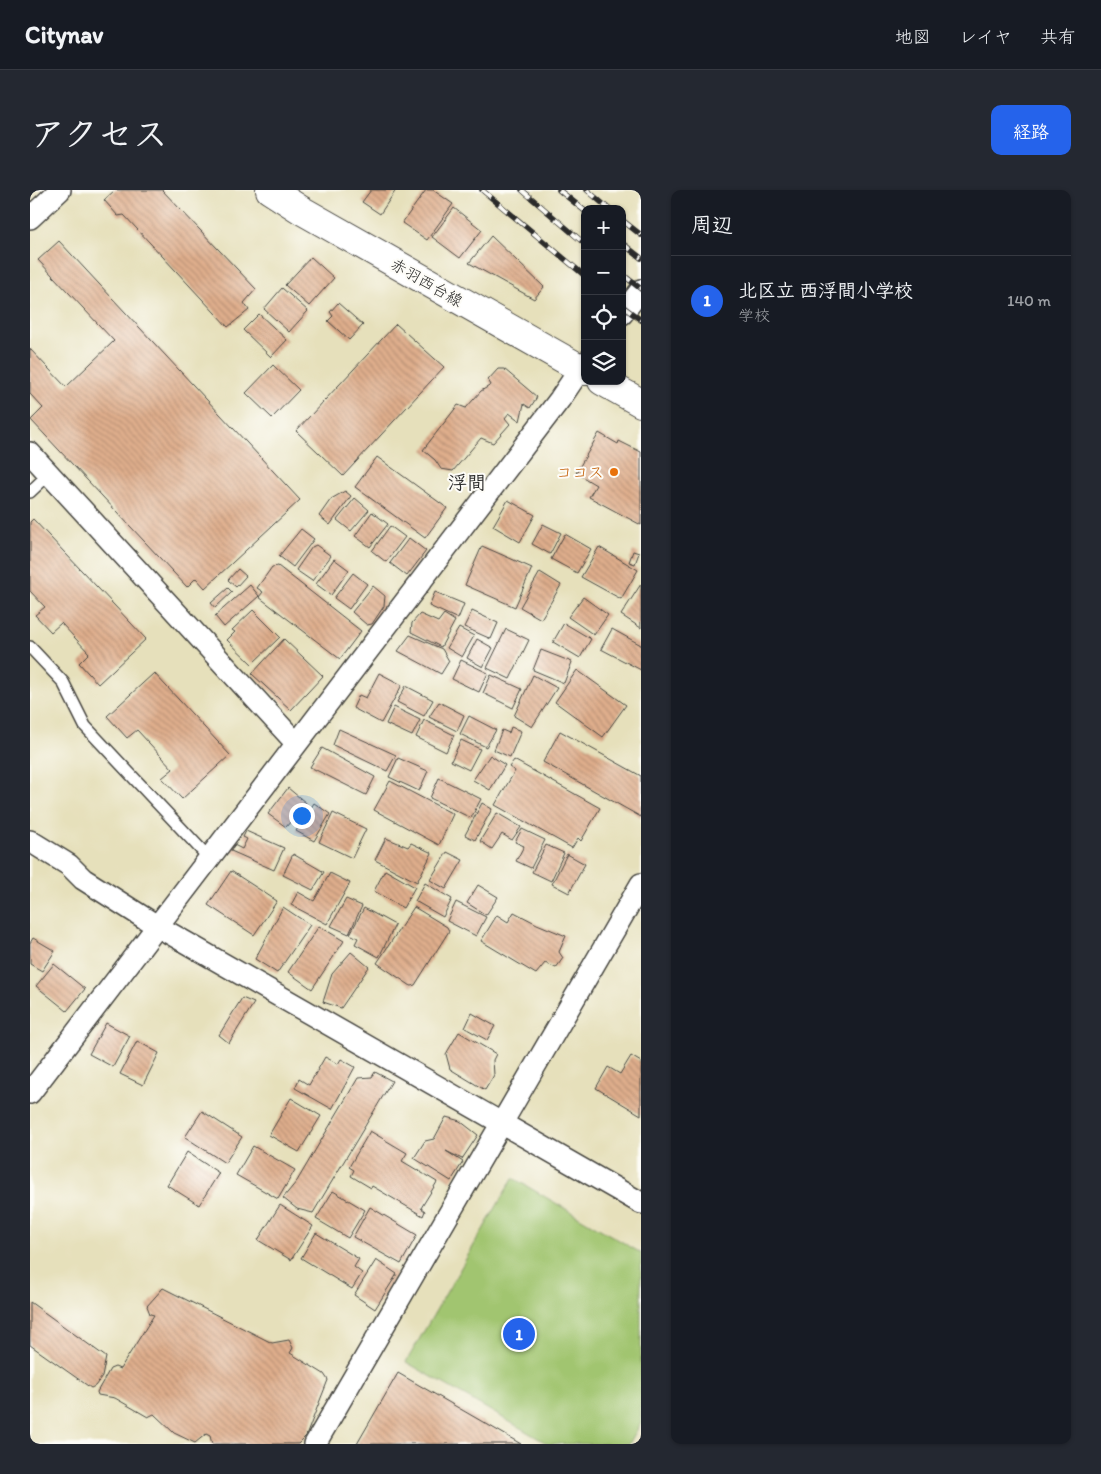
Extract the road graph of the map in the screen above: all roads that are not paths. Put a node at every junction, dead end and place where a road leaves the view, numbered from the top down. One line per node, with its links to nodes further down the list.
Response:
1 (60, 190): 3 (street)
2 (270, 190): 6 (main road, 赤羽西台線)
3 (30, 218)
4 (641, 290): 5 (street)
5 (626, 309)
6 (581, 367)
7 (581, 378): 14 (street)
8 (611, 385): 9 (main road, 赤羽西台線)
9 (641, 403)
10 (30, 453): 11 (street)
11 (49, 474): 12 (lane); 14 (street)
12 (30, 492)
13 (30, 647): 16 (lane)
14 (296, 743): 16 (street)
15 (30, 841): 18 (street)
16 (209, 858): 18 (street)
17 (641, 884): 20 (street)
18 (157, 926): 19 (street); 20 (street)
19 (30, 1093)
20 (503, 1123): 21 (street); 22 (street)
21 (641, 1203)
22 (315, 1444)

